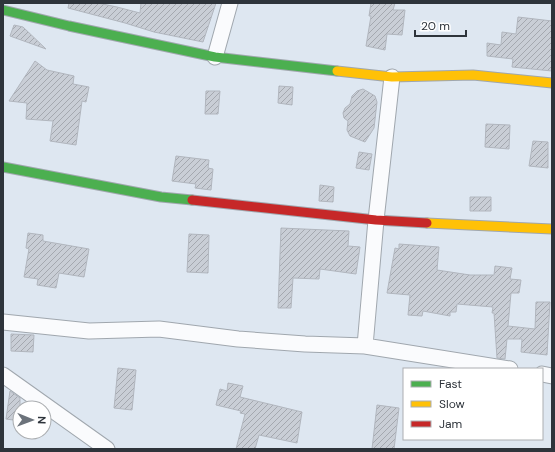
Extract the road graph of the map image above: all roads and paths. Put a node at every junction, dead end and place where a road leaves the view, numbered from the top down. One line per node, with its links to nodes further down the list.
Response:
1 (230, 3): 3 (street)
2 (3, 10): 3 (street)
3 (215, 58): 4 (street)
4 (392, 76): 5 (street); 7 (street)
5 (552, 83)
6 (3, 167): 7 (street)
7 (376, 220): 8 (street); 10 (street)
8 (552, 229)
9 (3, 322): 10 (street)
10 (366, 346): 11 (street)
11 (504, 368)
12 (3, 375): 13 (street)
13 (107, 449)

